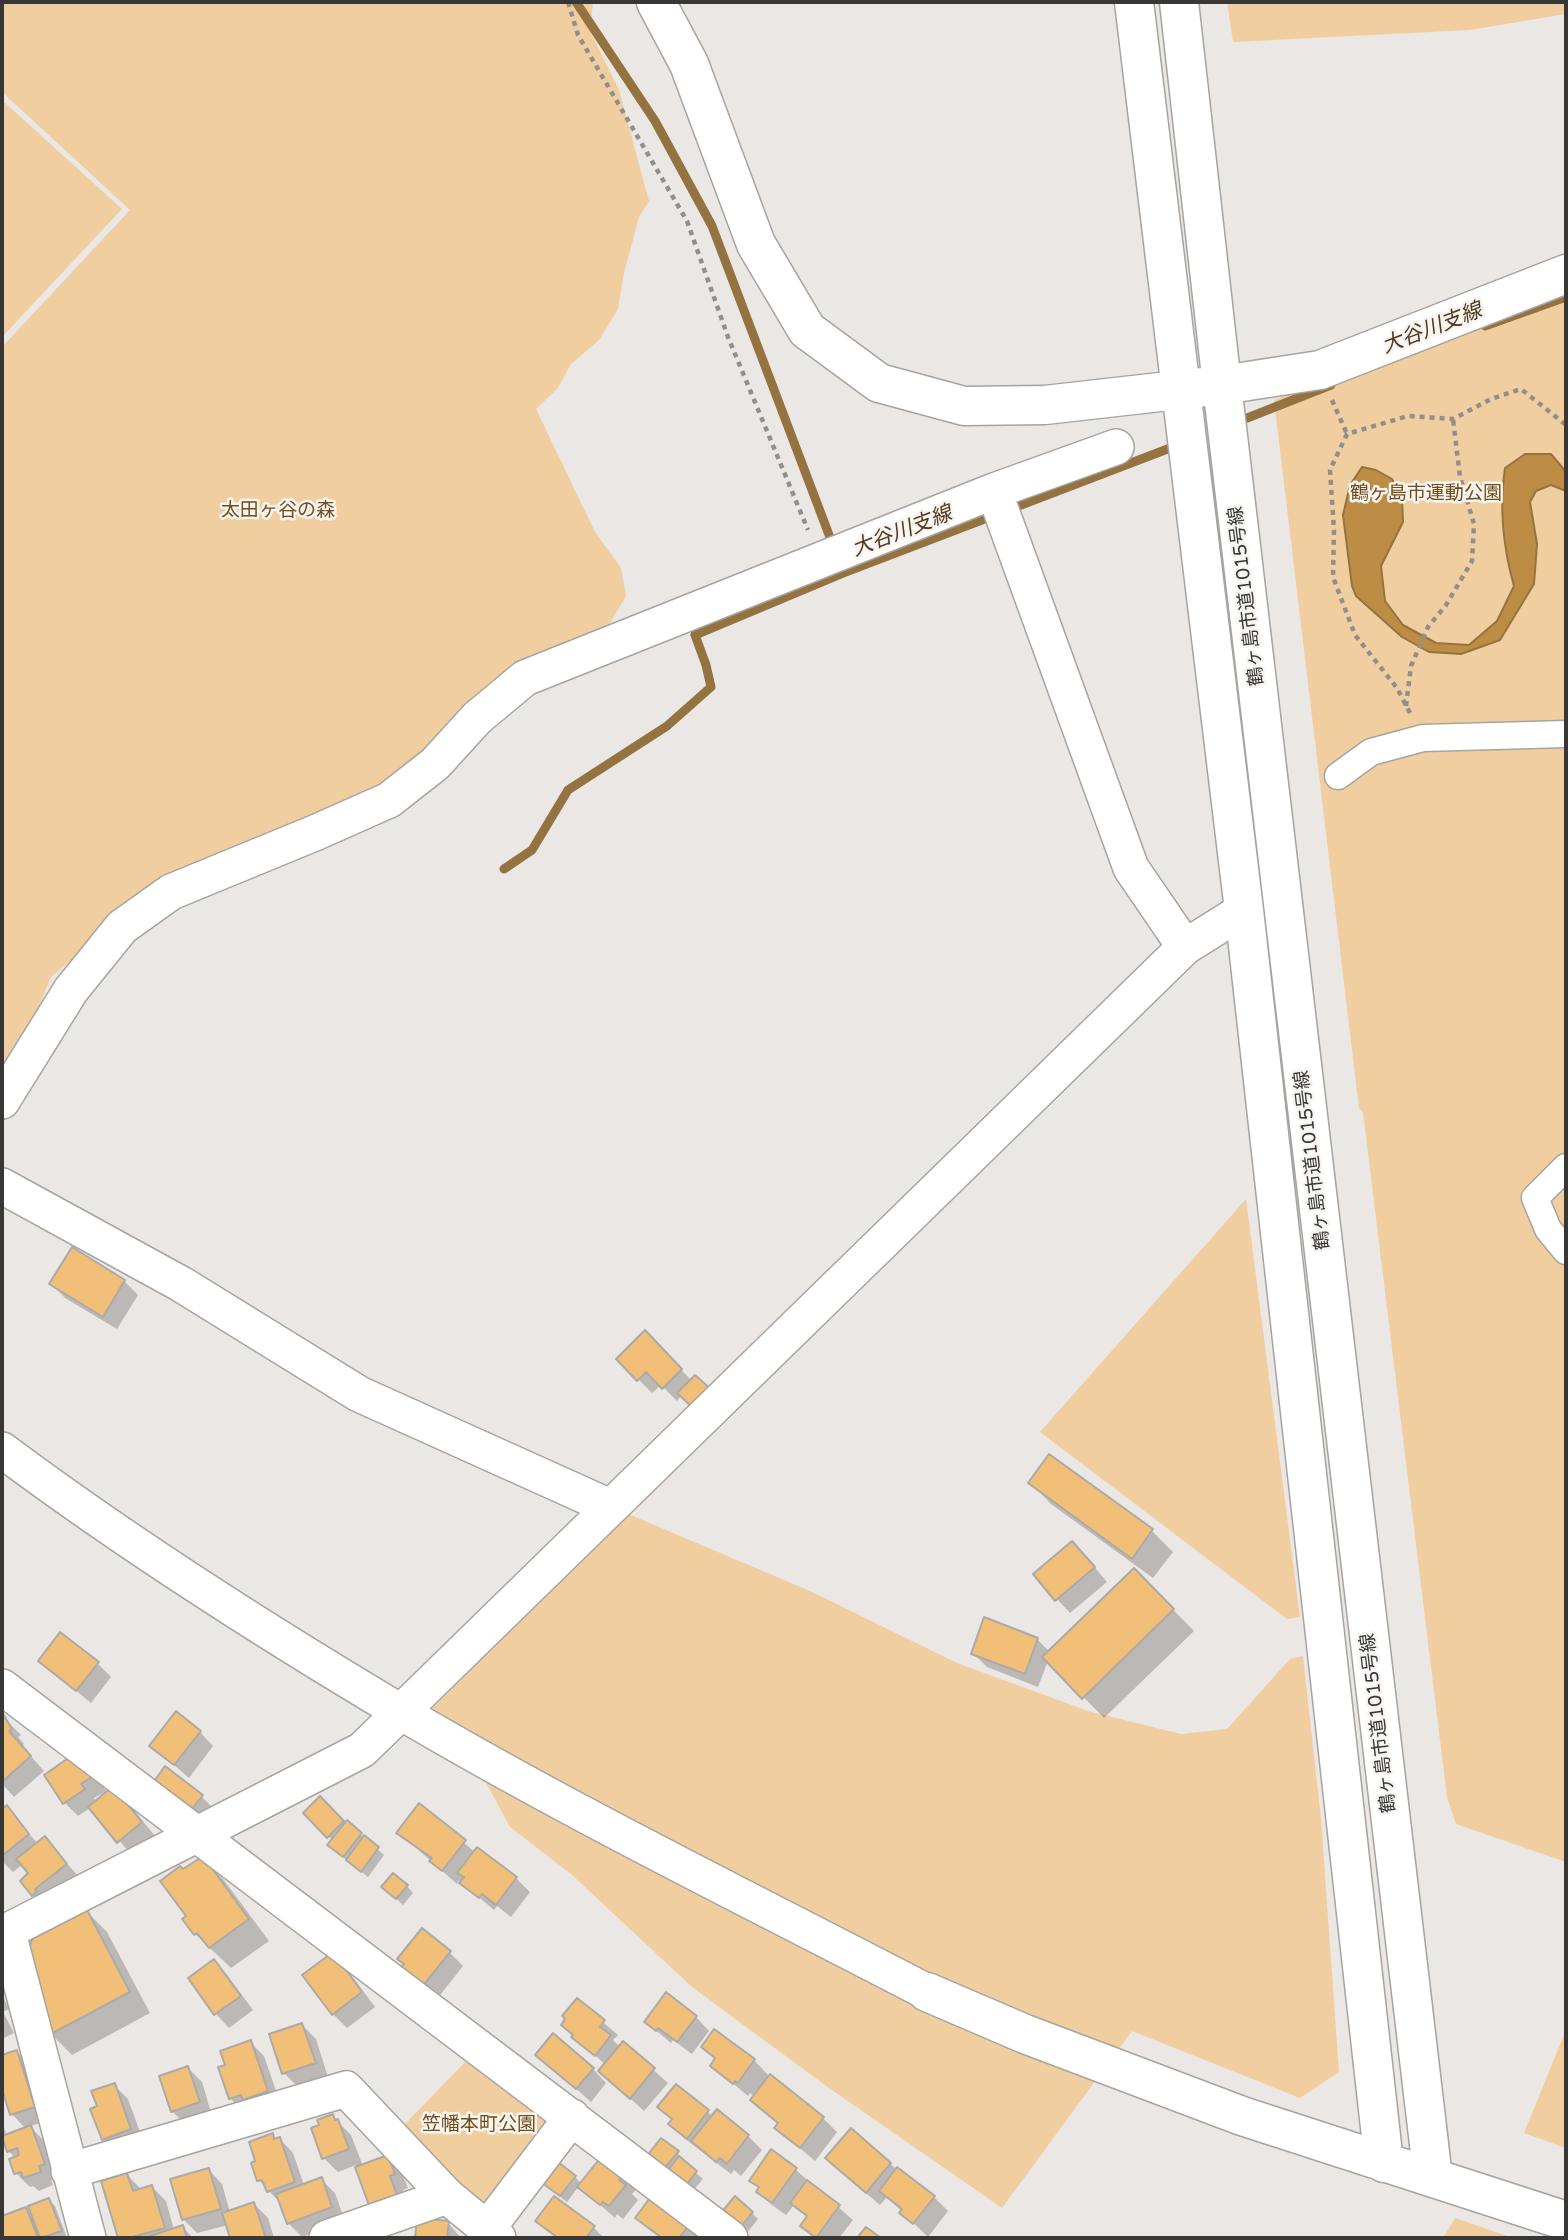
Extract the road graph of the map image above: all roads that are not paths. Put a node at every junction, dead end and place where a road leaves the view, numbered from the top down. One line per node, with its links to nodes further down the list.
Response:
1 (656, 2): 6 (street)
2 (1134, 2): 6 (street, 鶴ヶ島市道1015号線)
3 (1179, 2): 5 (street, 鶴ヶ島市道1015号線)
4 (1566, 274): 5 (street)
5 (1222, 385): 6 (street); 27 (street, 鶴ヶ島市道1015号線)
6 (1180, 390): 11 (street, 鶴ヶ島市道1015号線)
7 (1116, 447): 8 (street)
8 (994, 491): 12 (street); 13 (street)
9 (1566, 734): 10 (street)
10 (1338, 776)
11 (1244, 910): 12 (street); 25 (street, 鶴ヶ島市道1015号線)
12 (1185, 947): 18 (street)
13 (2, 1101)
14 (1566, 1167): 16 (street)
15 (2, 1186): 18 (street)
16 (1566, 1251)
17 (2, 1450): 20 (street)
18 (610, 1507): 20 (street)
19 (2, 1687): 21 (street)
20 (401, 1712): 21 (street); 23 (street)
21 (197, 1834): 22 (street); 24 (street)
22 (5, 1934): 26 (street)
23 (927, 1992): 25 (street)
24 (572, 2117): 30 (street); 33 (street)
25 (1384, 2163): 27 (street)
26 (69, 2171): 28 (street); 31 (street)
27 (1433, 2178): 29 (street)
28 (447, 2196): 30 (street); 32 (street)
29 (1566, 2221)
30 (493, 2234)
31 (88, 2238)
32 (327, 2238)
33 (730, 2238)

